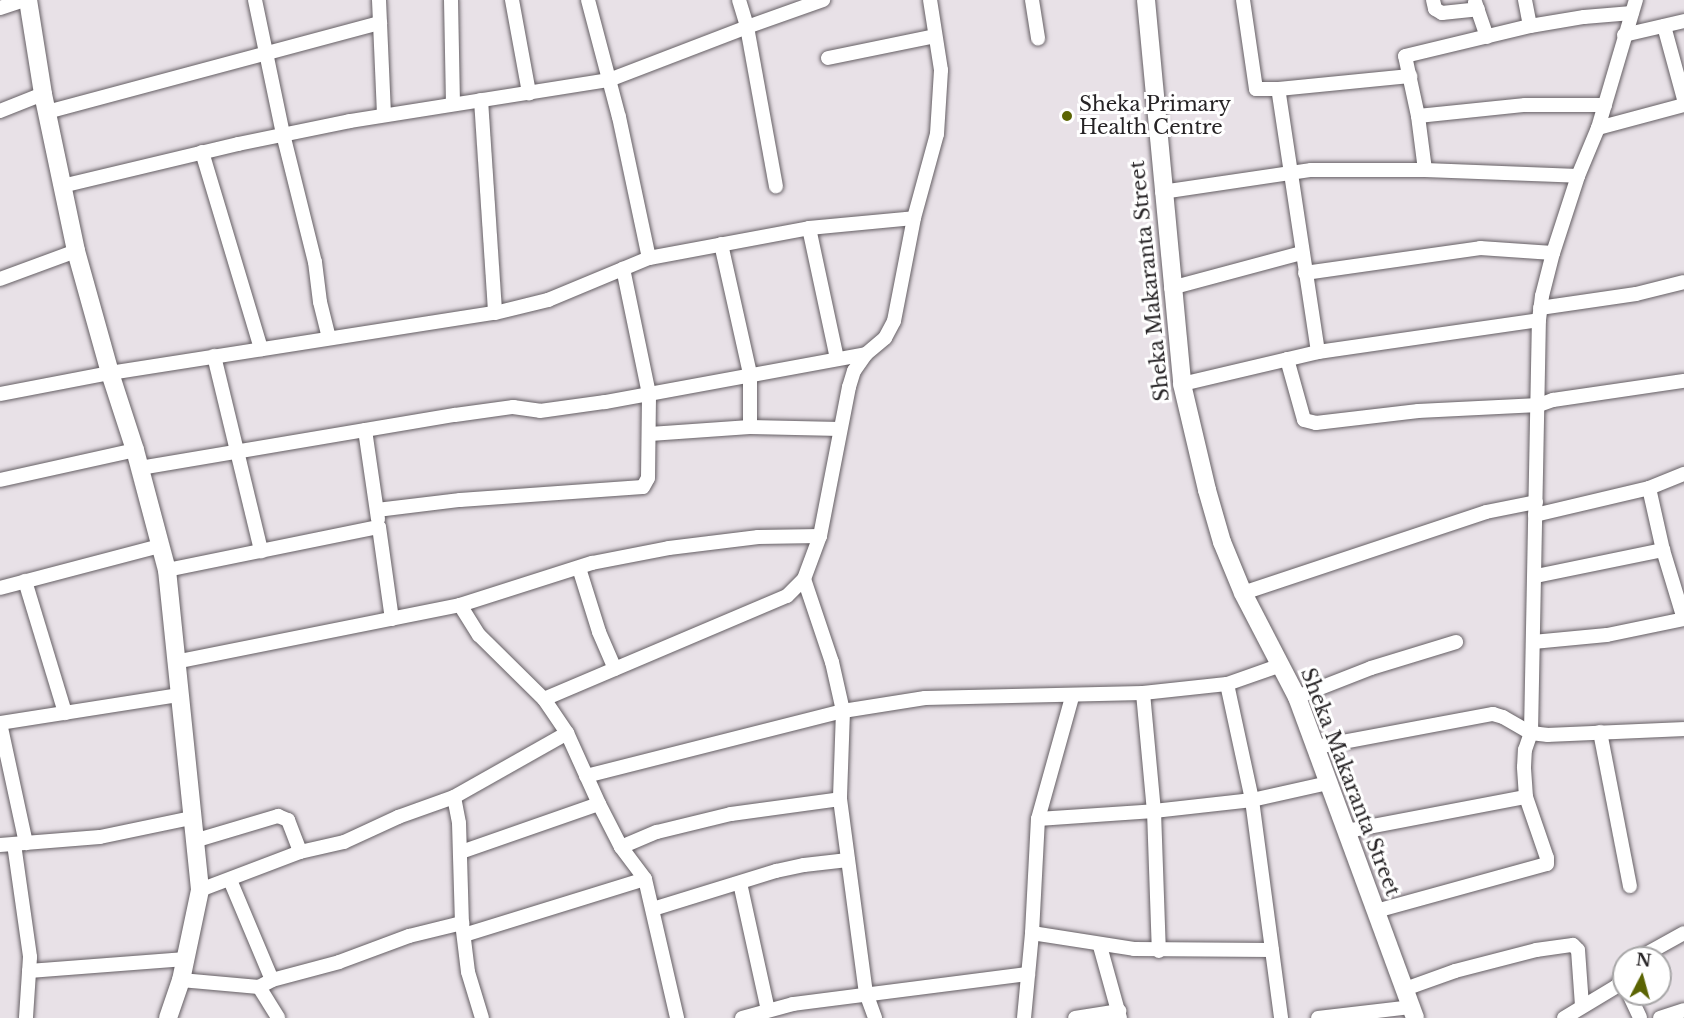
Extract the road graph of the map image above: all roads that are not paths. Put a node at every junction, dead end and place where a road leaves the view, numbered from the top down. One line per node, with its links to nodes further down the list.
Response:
1 (26, 0): 17 (street); 36 (street)
2 (255, 0): 27 (street)
3 (379, 0): 19 (street)
4 (451, 0): 35 (street)
5 (512, 0): 32 (street)
6 (588, 0): 30 (street)
7 (738, 0): 20 (street)
8 (823, 0): 20 (street)
9 (930, 0): 24 (street)
10 (1032, 0): 26 (street)
11 (1146, 0): 50 (street, Sheka Makaranta Street)
12 (1243, 0): 31 (street)
13 (1433, 0): 15 (street)
14 (1525, 0): 21 (street)
15 (1476, 4): 25 (street)
16 (1634, 7): 21 (street); 23 (street)
17 (0, 8)
18 (1684, 21): 22 (street)
19 (380, 23): 27 (street); 40 (street)
20 (747, 27): 30 (street); 49 (street)
21 (1530, 27): 25 (street)
22 (1664, 27): 23 (street); 33 (street)
23 (1624, 35): 37 (street)
24 (934, 36): 28 (street); 51 (street)
25 (1487, 37): 29 (street)
26 (1038, 39)
27 (266, 52): 36 (street); 43 (street)
28 (828, 58)
29 (1410, 76): 31 (street); 41 (street)
30 (609, 80): 32 (street); 57 (street)
31 (1278, 89): 46 (street)
32 (529, 93): 34 (street)
33 (1684, 99)
34 (482, 100): 35 (street); 63 (street)
35 (453, 102): 40 (street)
36 (45, 103): 39 (street); 48 (street)
37 (1605, 105): 41 (street); 42 (street)
38 (1684, 105): 42 (street)
39 (0, 111)
40 (384, 115): 43 (street)
41 (1418, 116): 45 (street)
42 (1598, 128): 47 (street)
43 (283, 134): 44 (street); 65 (street)
44 (202, 152): 48 (street); 66 (street)
45 (1425, 170): 46 (street); 47 (street)
46 (1290, 172): 50 (street); 55 (street)
47 (1578, 176): 56 (street)
48 (62, 186): 54 (street)
49 (776, 186)
50 (1162, 192): 62 (street, Sheka Makaranta Street)
51 (914, 218): 52 (street); 68 (street)
52 (809, 228): 53 (street); 70 (street)
53 (721, 244): 57 (street); 73 (street)
54 (76, 251): 60 (street); 72 (street)
55 (1302, 253): 59 (street); 62 (street)
56 (1552, 253): 59 (street); 64 (street)
57 (649, 258): 58 (street)
58 (622, 269): 63 (street); 77 (street)
59 (1305, 273): 67 (street)
60 (0, 279)
61 (1684, 282): 64 (street)
62 (1170, 288): 75 (street, Sheka Makaranta Street)
63 (495, 313): 65 (street)
64 (1540, 314): 67 (street); 78 (street)
65 (329, 338): 66 (street)
66 (261, 349): 69 (street)
67 (1318, 352): 71 (street)
68 (866, 354): 70 (street); 80 (street)
69 (214, 356): 72 (street); 84 (street)
70 (837, 359): 73 (street)
71 (1287, 359): 75 (street); 78 (street)
72 (110, 373): 76 (street); 83 (street)
73 (750, 374): 77 (street); 79 (street)
74 (1684, 381): 78 (street)
75 (1182, 384): 102 (street, Sheka Makaranta Street)
76 (0, 394)
77 (649, 394): 81 (street); 82 (street)
78 (1539, 405): 89 (street)
79 (750, 427): 80 (street); 82 (street)
80 (840, 429): 92 (street)
81 (365, 430): 84 (street); 90 (street)
82 (650, 434): 90 (street)
83 (135, 450): 85 (street); 87 (street)
84 (237, 452): 85 (street); 95 (street)
85 (140, 468): 93 (street)
86 (1684, 474): 88 (street)
87 (0, 480)
88 (1649, 488): 89 (street); 94 (street)
89 (1535, 509): 98 (street); 102 (street)
90 (377, 510): 91 (street)
91 (379, 527): 95 (street); 104 (street)
92 (820, 536): 96 (street); 99 (street)
93 (160, 546): 97 (street); 100 (street)
94 (1663, 550): 98 (street); 105 (street)
95 (261, 551): 97 (street)
96 (579, 568): 103 (street); 110 (street)
97 (167, 570): 108 (street)
98 (1536, 576): 107 (street)
99 (804, 579): 110 (street); 117 (street)
100 (25, 581): 101 (street); 118 (street)
101 (0, 588)
102 (1243, 593): 109 (street, Sheka Makaranta Street)
103 (460, 605): 104 (street); 116 (street)
104 (392, 619): 108 (street)
105 (1684, 619): 107 (street)
106 (1456, 642): 115 (street)
107 (1533, 642): 123 (street)
108 (175, 662): 113 (street)
109 (1281, 665): 111 (street); 115 (street, Sheka Makaranta Street)
110 (615, 669): 116 (street)
111 (1227, 684): 112 (street); 130 (street)
112 (1143, 693): 114 (street); 132 (street)
113 (179, 695): 118 (street); 133 (street)
114 (1072, 697): 117 (street); 134 (street)
115 (1297, 697): 124 (street, Sheka Makaranta Street)
116 (544, 699): 122 (street)
117 (843, 711): 125 (street); 129 (street)
118 (65, 713): 119 (street)
119 (0, 723): 137 (street)
120 (1684, 729): 121 (street)
121 (1600, 732): 123 (street); 145 (street)
122 (567, 733): 125 (street); 127 (street)
123 (1531, 733): 124 (street); 128 (street)
124 (1316, 747): 126 (street, Sheka Makaranta Street)
125 (586, 776): 131 (street)
126 (1328, 783): 130 (street); 135 (street, Sheka Makaranta Street)
127 (454, 797): 139 (street); 140 (street)
128 (1526, 797): 135 (street); 148 (street)
129 (840, 799): 138 (street); 141 (street)
130 (1252, 800): 132 (street); 154 (street)
131 (598, 804): 138 (street); 140 (street)
132 (1154, 811): 134 (street); 155 (street)
133 (191, 818): 136 (street); 137 (street)
134 (1038, 819): 150 (street)
135 (1347, 831): 148 (street, Sheka Makaranta Street)
136 (194, 841): 139 (street); 146 (street)
137 (13, 844): 157 (street)
138 (621, 846): 142 (street)
139 (300, 852): 143 (street)
140 (461, 852): 149 (street)
141 (848, 860): 144 (street); 164 (street)
142 (645, 879): 147 (street); 149 (street)
143 (230, 880): 146 (street); 160 (street)
144 (740, 883): 147 (street); 167 (street)
145 (1630, 886)
146 (200, 890): 156 (street)
147 (654, 909): 174 (street)
148 (1376, 911): 162 (street, Sheka Makaranta Street)
149 (463, 929): 160 (street); 173 (street)
150 (1032, 933): 152 (street); 158 (street)
151 (1684, 933): 153 (street)
152 (1100, 946): 155 (street); 169 (street)
153 (1661, 946)
154 (1272, 950): 155 (street); 179 (street)
155 (1159, 951)
156 (186, 959): 157 (street); 159 (street)
157 (30, 971): 170 (street)
158 (1028, 974): 164 (street); 177 (street)
159 (181, 980): 161 (street); 171 (street)
160 (272, 980): 161 (street)
161 (259, 987): 172 (street)
162 (1405, 989): 165 (street); 168 (street, Sheka Makaranta Street)
163 (1612, 989): 165 (street)
164 (866, 993): 167 (street); 176 (street)
165 (1582, 1006): 181 (street)
166 (1684, 1010): 182 (street)
167 (776, 1012): 175 (street)
168 (1413, 1012): 180 (street)
169 (1119, 1015): 178 (street)
170 (26, 1018)
171 (168, 1018)
172 (278, 1018)
173 (482, 1018)
174 (677, 1018)
175 (742, 1018)
176 (875, 1018)
177 (1024, 1018)
178 (1075, 1018)
179 (1281, 1018)
180 (1318, 1018)
181 (1564, 1018)
182 (1660, 1018)

